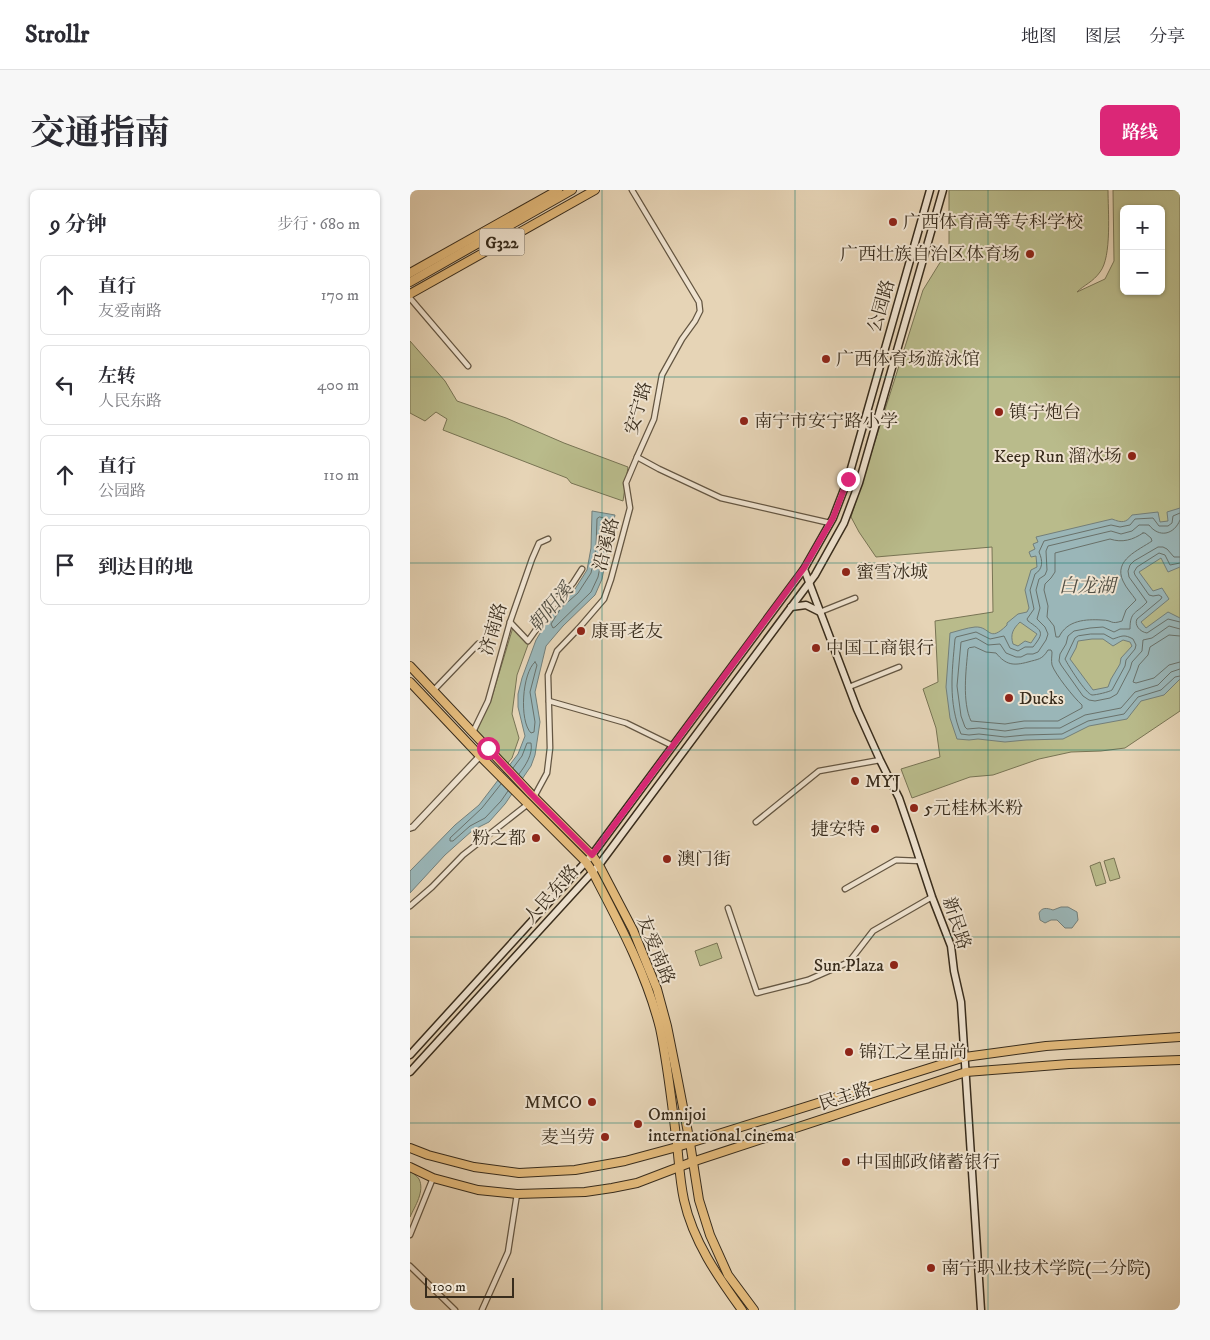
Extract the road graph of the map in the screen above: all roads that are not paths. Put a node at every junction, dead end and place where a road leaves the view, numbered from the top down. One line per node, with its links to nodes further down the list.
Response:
1 (558, 190): 8 (main road, G322)
2 (572, 190): 9 (main road)
3 (586, 190): 10 (main road)
4 (595, 190): 11 (main road, G322)
5 (632, 190): 14 (street, 安宁路)
6 (930, 190): 15 (main road, 公园路)
7 (943, 190): 19 (main road, 公园路)
8 (410, 273)
9 (410, 282)
10 (410, 289)
11 (410, 294)
12 (410, 298): 13 (street)
13 (468, 366)
14 (637, 457): 15 (street, 安宁路); 30 (street, 沿溪路)
15 (830, 523): 17 (main road, 公园路)
16 (548, 539): 23 (street, 济南路)
17 (804, 568): 19 (main road, 新民路); 32 (main road, 人民东路)
18 (582, 569): 23 (street)
19 (810, 582): 21 (main road, 人民东路); 22 (main road, 新民路)
20 (855, 598): 22 (street)
21 (791, 607): 22 (main road); 42 (main road, 人民东路)
22 (820, 612): 28 (main road, 新民路)
23 (510, 622): 31 (street, 济南路)
24 (478, 644): 29 (street)
25 (410, 666): 29 (main road, 友爱南路)
26 (899, 667): 28 (street)
27 (410, 682): 33 (main road, 友爱南路)
28 (849, 687): 34 (main road, 新民路)
29 (433, 690): 31 (main road, 友爱南路)
30 (549, 701): 32 (street); 35 (street, 沿溪路)
31 (473, 732): 35 (main road, 友爱南路)
32 (673, 746): 39 (main road, 人民东路)
33 (483, 758): 36 (main road, 友爱南路); 38 (street)
34 (880, 760): 37 (street); 40 (main road, 新民路)
35 (532, 796): 39 (main road, 友爱南路)
36 (526, 802): 41 (main road, 友爱南路); 46 (street)
37 (756, 822)
38 (410, 828)
39 (592, 855): 41 (main road, 人民东路); 42 (main road, 友爱南路)
40 (921, 861): 44 (street); 45 (main road, 新民路)
41 (586, 862): 43 (main road, 友爱南路); 49 (main road, 人民东路)
42 (599, 865): 43 (main road, 人民东路); 54 (main road, 友爱南路)
43 (592, 871): 52 (main road, 人民东路); 55 (main road, 友爱南路)
44 (845, 889)
45 (932, 896): 47 (street); 50 (main road, 新民路)
46 (410, 906)
47 (728, 908)
48 (1180, 1037): 50 (main road, 民主路)
49 (410, 1055)
50 (965, 1057): 53 (main road, 新民路); 54 (main road, 民主路)
51 (1180, 1060): 53 (main road, 民主路)
52 (410, 1072)
53 (966, 1072): 57 (main road, 民主路); 68 (main road, 新民路)
54 (690, 1143): 55 (main road, 民主路); 57 (main road, 友爱南路)
55 (677, 1147): 56 (main road, 民主路); 59 (main road, 友爱南路)
56 (410, 1148)
57 (692, 1162): 59 (main road, 民主路); 67 (main road, 友爱南路)
58 (410, 1167): 60 (main road, 民主路)
59 (679, 1167): 61 (main road, 民主路); 66 (main road, 友爱南路)
60 (433, 1178): 61 (main road, 民主路); 62 (street)
61 (517, 1194): 65 (street)
62 (410, 1235)
63 (410, 1266): 64 (street)
64 (455, 1310)
65 (482, 1310)
66 (742, 1310)
67 (754, 1310)
68 (981, 1310)

